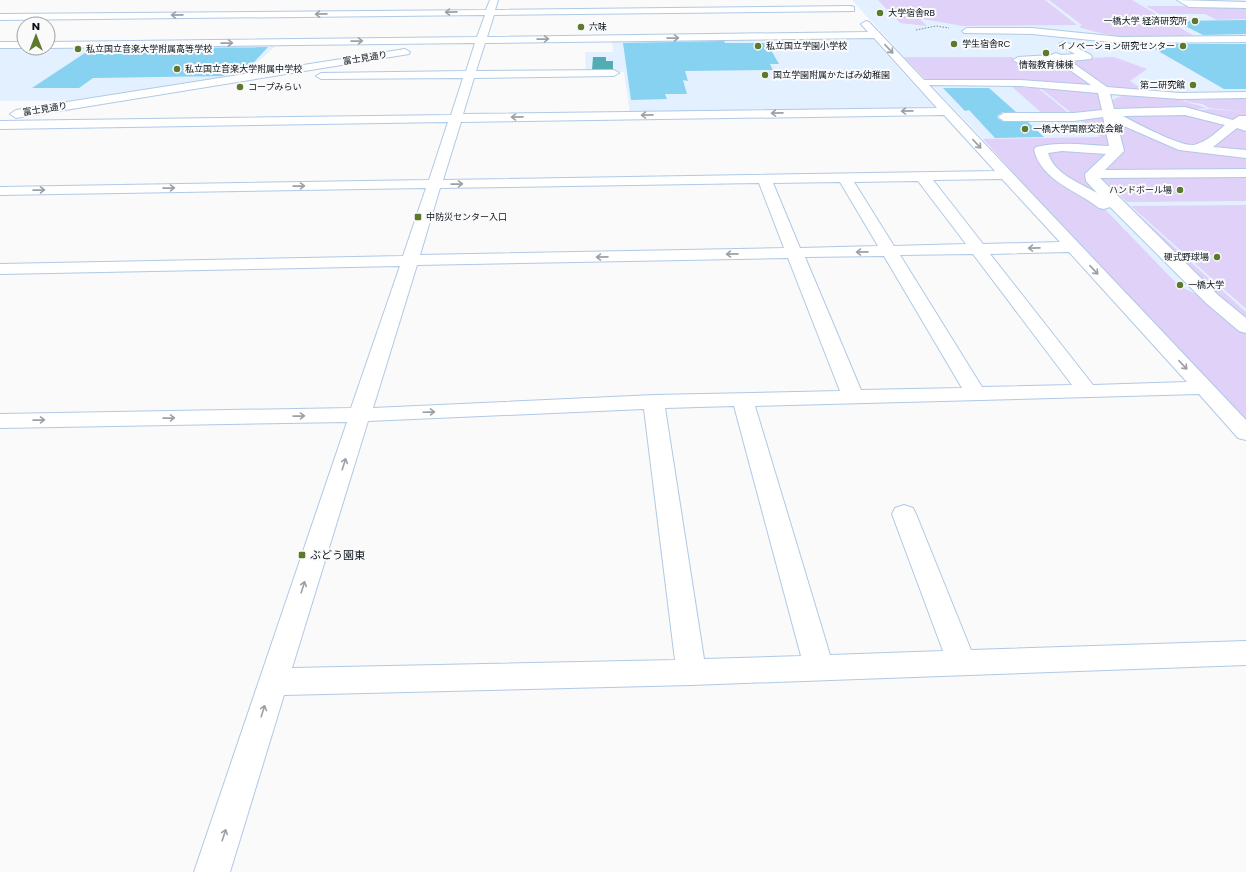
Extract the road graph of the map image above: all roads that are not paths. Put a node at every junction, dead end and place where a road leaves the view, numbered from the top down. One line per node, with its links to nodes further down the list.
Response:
1 (494, 0): 11 (street)
2 (730, 0): 10 (street)
3 (1181, 0): 7 (street)
4 (606, 3): 9 (street)
5 (847, 4): 10 (street); 22 (street)
6 (311, 5): 12 (street)
7 (1246, 5)
8 (130, 8): 14 (street)
9 (637, 11): 10 (street); 11 (street)
10 (664, 11): 16 (street)
11 (490, 12): 12 (street, one-way to 12); 26 (street)
12 (300, 14): 13 (street)
13 (198, 15): 14 (street, one-way to 14); 18 (street)
14 (118, 16): 15 (street); 17 (street)
15 (0, 17)
16 (595, 22)
17 (104, 24)
18 (186, 24)
19 (549, 29): 26 (street, 富士見通り)
20 (967, 31): 24 (street)
21 (174, 34): 28 (street)
22 (876, 35): 26 (street, one-way to 22); 46 (street, one-way to 46)
23 (85, 36): 27 (street)
24 (1246, 38): 25 (street)
25 (1155, 39)
26 (480, 40): 28 (street, one-way to 26); 36 (street); 37 (street, 富士見通り)
27 (72, 44): 28 (street); 32 (street)
28 (162, 44)
29 (1064, 44): 33 (street)
30 (0, 45): 31 (street)
31 (16, 45)
32 (56, 45)
33 (1058, 57): 34 (street); 40 (street)
34 (1018, 60)
35 (614, 73): 36 (street)
36 (469, 75): 37 (street); 53 (street)
37 (246, 77): 50 (street, 富士見通り)
38 (928, 82): 39 (street)
39 (1007, 83): 40 (street); 41 (street)
40 (1103, 89): 43 (street); 49 (street)
41 (1017, 93)
42 (1246, 95): 43 (street)
43 (1180, 96): 45 (street)
44 (1033, 107): 52 (street)
45 (1208, 108): 47 (street); 48 (street)
46 (946, 111): 53 (street, one-way to 53); 61 (street, one-way to 61)
47 (1185, 112): 49 (street); 54 (street)
48 (1246, 112)
49 (1108, 113): 52 (street); 56 (street); 57 (street)
50 (0, 116)
51 (1004, 117): 52 (street)
52 (1043, 117)
53 (455, 118): 55 (street); 65 (street)
54 (1242, 123): 56 (street)
55 (0, 125)
56 (1192, 149): 58 (street)
57 (1117, 151): 59 (street); 73 (street)
58 (1246, 154)
59 (1092, 174): 60 (street); 73 (street)
60 (1246, 174)
61 (1006, 175): 62 (street); 67 (street)
62 (922, 176): 63 (street); 68 (street)
63 (844, 177): 64 (street); 69 (street)
64 (764, 178): 65 (street, one-way to 64); 70 (street)
65 (434, 184): 66 (street, one-way to 65); 71 (street)
66 (0, 190)
67 (1073, 248): 68 (street, one-way to 68); 75 (street, one-way to 75)
68 (979, 249): 69 (street); 76 (street)
69 (889, 251): 70 (street, one-way to 70); 77 (street)
70 (794, 253): 71 (street, one-way to 71); 78 (street)
71 (410, 262): 72 (street); 81 (street)
72 (0, 269)
73 (1212, 299): 74 (street)
74 (1246, 327)
75 (1205, 388): 76 (street); 83 (street)
76 (1087, 391): 77 (street)
77 (976, 394): 78 (street)
78 (853, 397): 79 (street)
79 (743, 400): 80 (street); 87 (street)
80 (654, 402): 81 (street, one-way to 80); 88 (street)
81 (360, 415): 82 (street, one-way to 81); 89 (street, one-way to 81)
82 (0, 421)
83 (1246, 432)
84 (904, 514): 86 (street)
85 (1246, 653): 86 (street)
86 (962, 663): 87 (street)
87 (819, 668): 88 (street)
88 (691, 672): 89 (street)
89 (272, 682): 90 (street, one-way to 89)
90 (212, 872)

